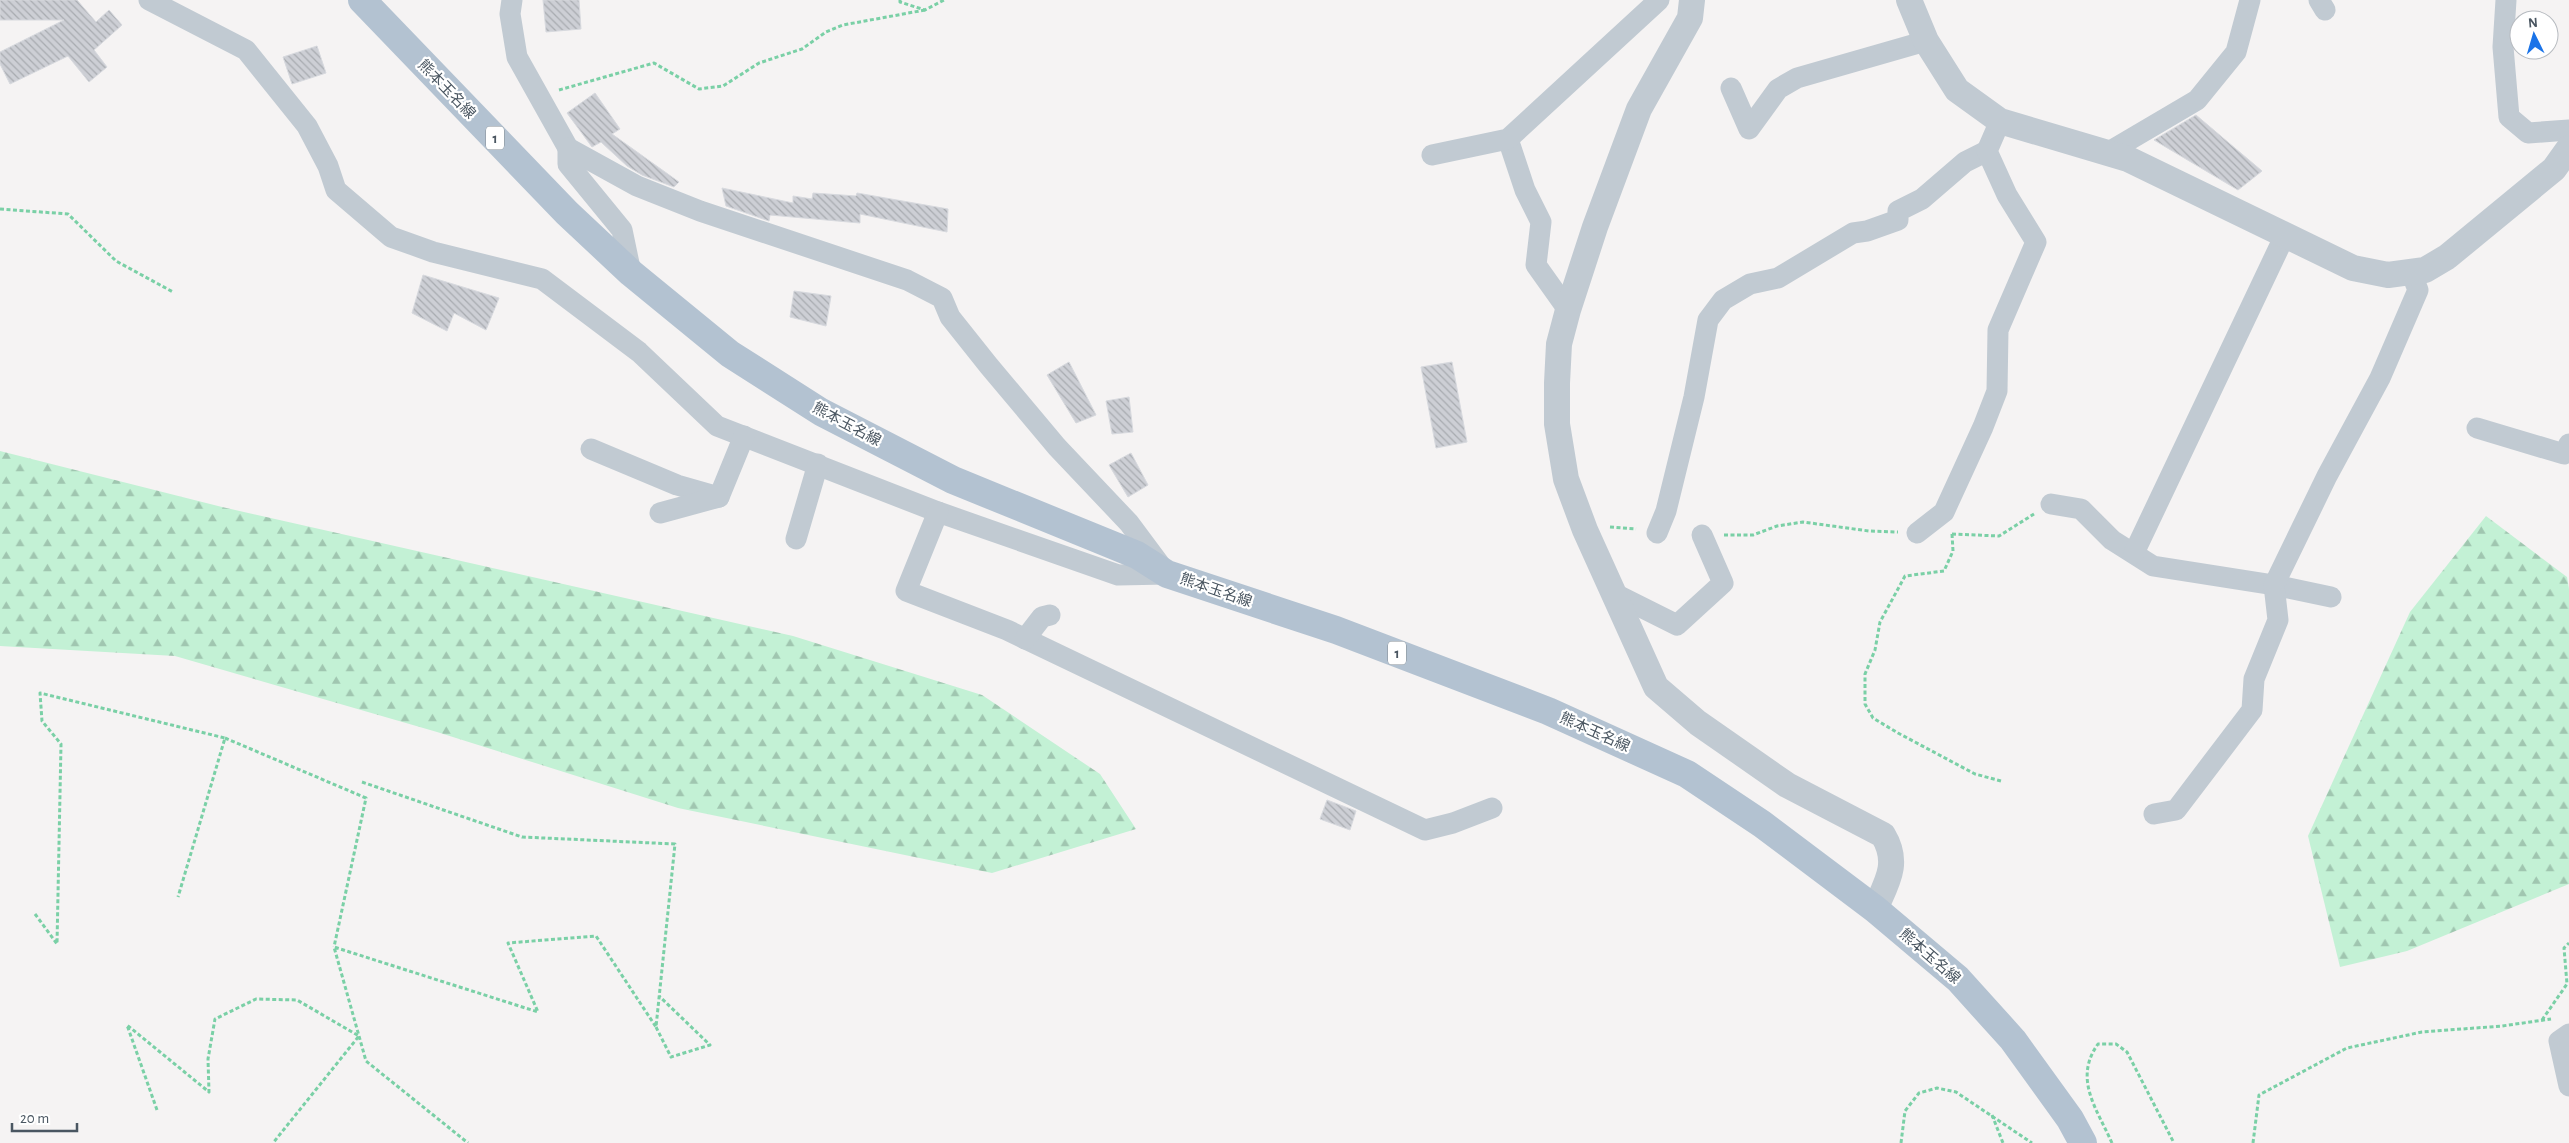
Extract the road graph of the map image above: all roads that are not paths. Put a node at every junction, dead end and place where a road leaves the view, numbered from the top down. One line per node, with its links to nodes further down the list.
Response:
1 (149, 0): 24 (street)
2 (362, 0): 20 (main road, 熊本玉名線 / 1)
3 (512, 0): 14 (street)
4 (1659, 0): 13 (street)
5 (1692, 0): 22 (street)
6 (1909, 0): 9 (street)
7 (2250, 0): 17 (street)
8 (2506, 0): 12 (street)
9 (1926, 41): 10 (street); 11 (street)
10 (1730, 88)
11 (2000, 122): 16 (street); 17 (street)
12 (2569, 130)
13 (1508, 139): 18 (street); 22 (street)
14 (568, 148): 20 (street); 37 (street)
15 (2569, 148): 21 (street)
16 (1987, 151): 32 (street); 33 (street)
17 (2107, 153): 19 (street)
18 (1432, 155)
19 (2285, 235): 21 (street); 36 (street)
20 (631, 272): 37 (main road, 熊本玉名線 / 1)
21 (2411, 272): 38 (street)
22 (1568, 310): 39 (street)
23 (2477, 428): 25 (street)
24 (744, 436): 27 (street); 28 (street)
25 (2569, 444)
26 (591, 449): 28 (street)
27 (818, 464): 30 (street); 35 (street)
28 (720, 497): 31 (street)
29 (2051, 504): 36 (street)
30 (938, 512): 37 (street); 42 (street)
31 (660, 514)
32 (1657, 533)
33 (1917, 533)
34 (1702, 535): 39 (street)
35 (796, 539)
36 (2134, 554): 38 (street)
37 (1168, 574): 45 (main road, 熊本玉名線 / 1)
38 (2274, 585): 40 (street); 44 (street)
39 (1613, 592): 45 (street)
40 (2331, 597)
41 (1050, 615): 42 (street)
42 (1025, 639): 43 (street)
43 (1492, 808)
44 (2154, 814)
45 (1875, 909): 48 (main road, 熊本玉名線 / 1)
46 (2564, 1026): 47 (street)
47 (2569, 1086)
48 (2083, 1143)

